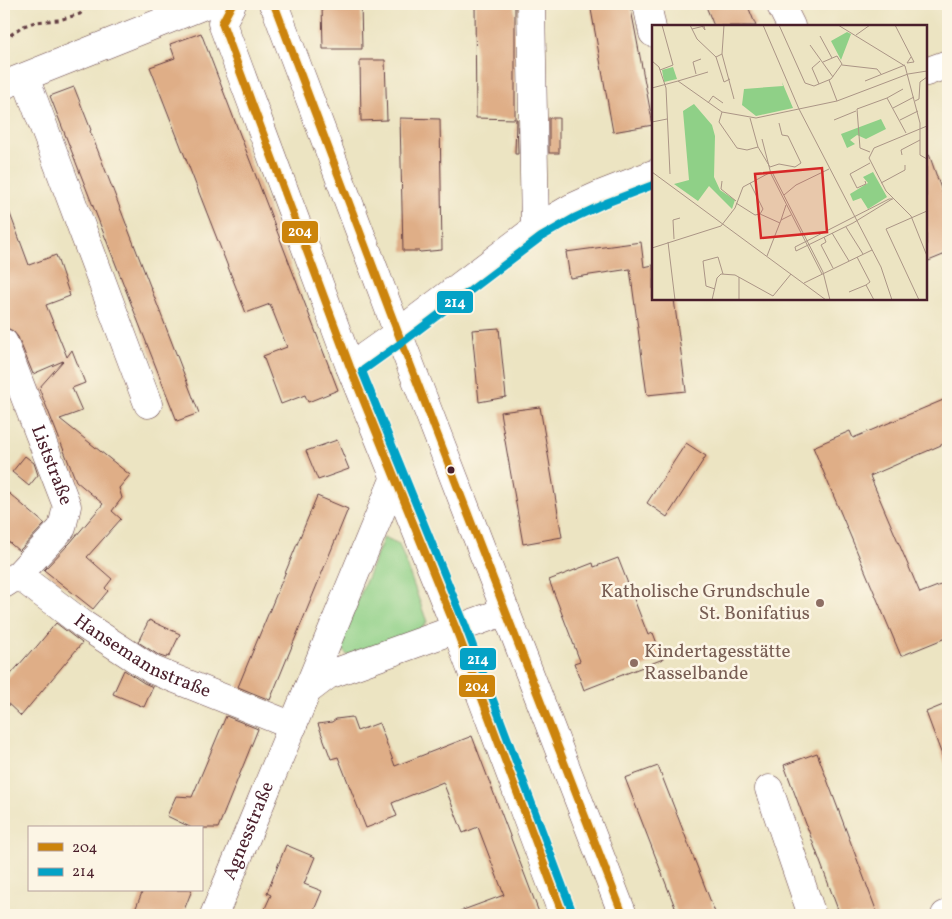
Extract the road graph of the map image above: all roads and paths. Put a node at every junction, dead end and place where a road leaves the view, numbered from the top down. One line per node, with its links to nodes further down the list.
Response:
1 (88, 4): 10 (path)
2 (207, 4): 13 (street)
3 (232, 4): 18 (street)
4 (273, 4): 16 (street)
5 (531, 4): 15 (street)
6 (648, 4): 9 (street)
7 (780, 4): 8 (street)
8 (790, 25)
9 (652, 27)
10 (4, 40)
11 (948, 64): 12 (street)
12 (927, 72)
13 (14, 81): 20 (street)
14 (652, 174): 15 (street)
15 (535, 229): 16 (street)
16 (398, 333): 18 (street); 23 (street)
17 (4, 343): 19 (street, Liststraße)
18 (350, 366): 21 (street)
19 (14, 401): 22 (street, Liststraße)
20 (148, 404)
21 (395, 477): 24 (street); 25 (street, Agnesstraße)
22 (11, 580): 26 (street, Hansemannstraße)
23 (506, 611): 24 (street); 31 (street)
24 (456, 629): 25 (street); 30 (street)
25 (307, 691): 26 (street, Agnesstraße)
26 (293, 726): 29 (street, Agnesstraße)
27 (769, 789): 32 (street)
28 (948, 914): 33 (street)
29 (214, 915)
30 (563, 915)
31 (623, 915)
32 (812, 915)
33 (945, 915)

